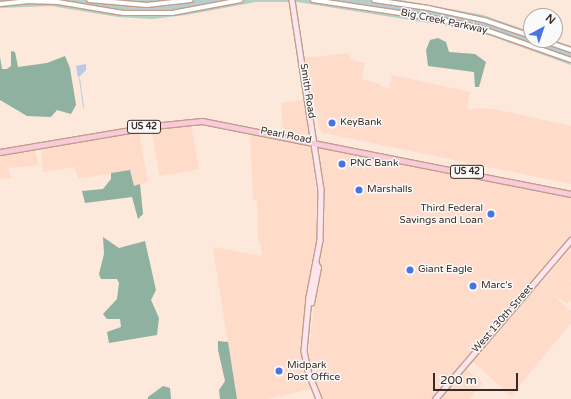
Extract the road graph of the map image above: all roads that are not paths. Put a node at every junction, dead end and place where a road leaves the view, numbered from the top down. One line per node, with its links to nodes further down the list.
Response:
1 (89, 0): 2 (street)
2 (191, 0)
3 (241, 0): 7 (street)
4 (292, 0): 11 (main road, Smith Road)
5 (313, 0): 10 (street, Big Creek Parkway)
6 (374, 0): 9 (street, Big Creek Parkway)
7 (59, 1): 8 (street)
8 (0, 4)
9 (523, 33)
10 (571, 60)
11 (315, 142): 12 (main road, Pearl Road / US 42); 13 (main road, Pearl Road / US 42); 15 (main road, Smith Road)
12 (0, 152)
13 (571, 194)
14 (571, 240): 16 (main road, West 130th Street)
15 (319, 399)
16 (434, 399)

